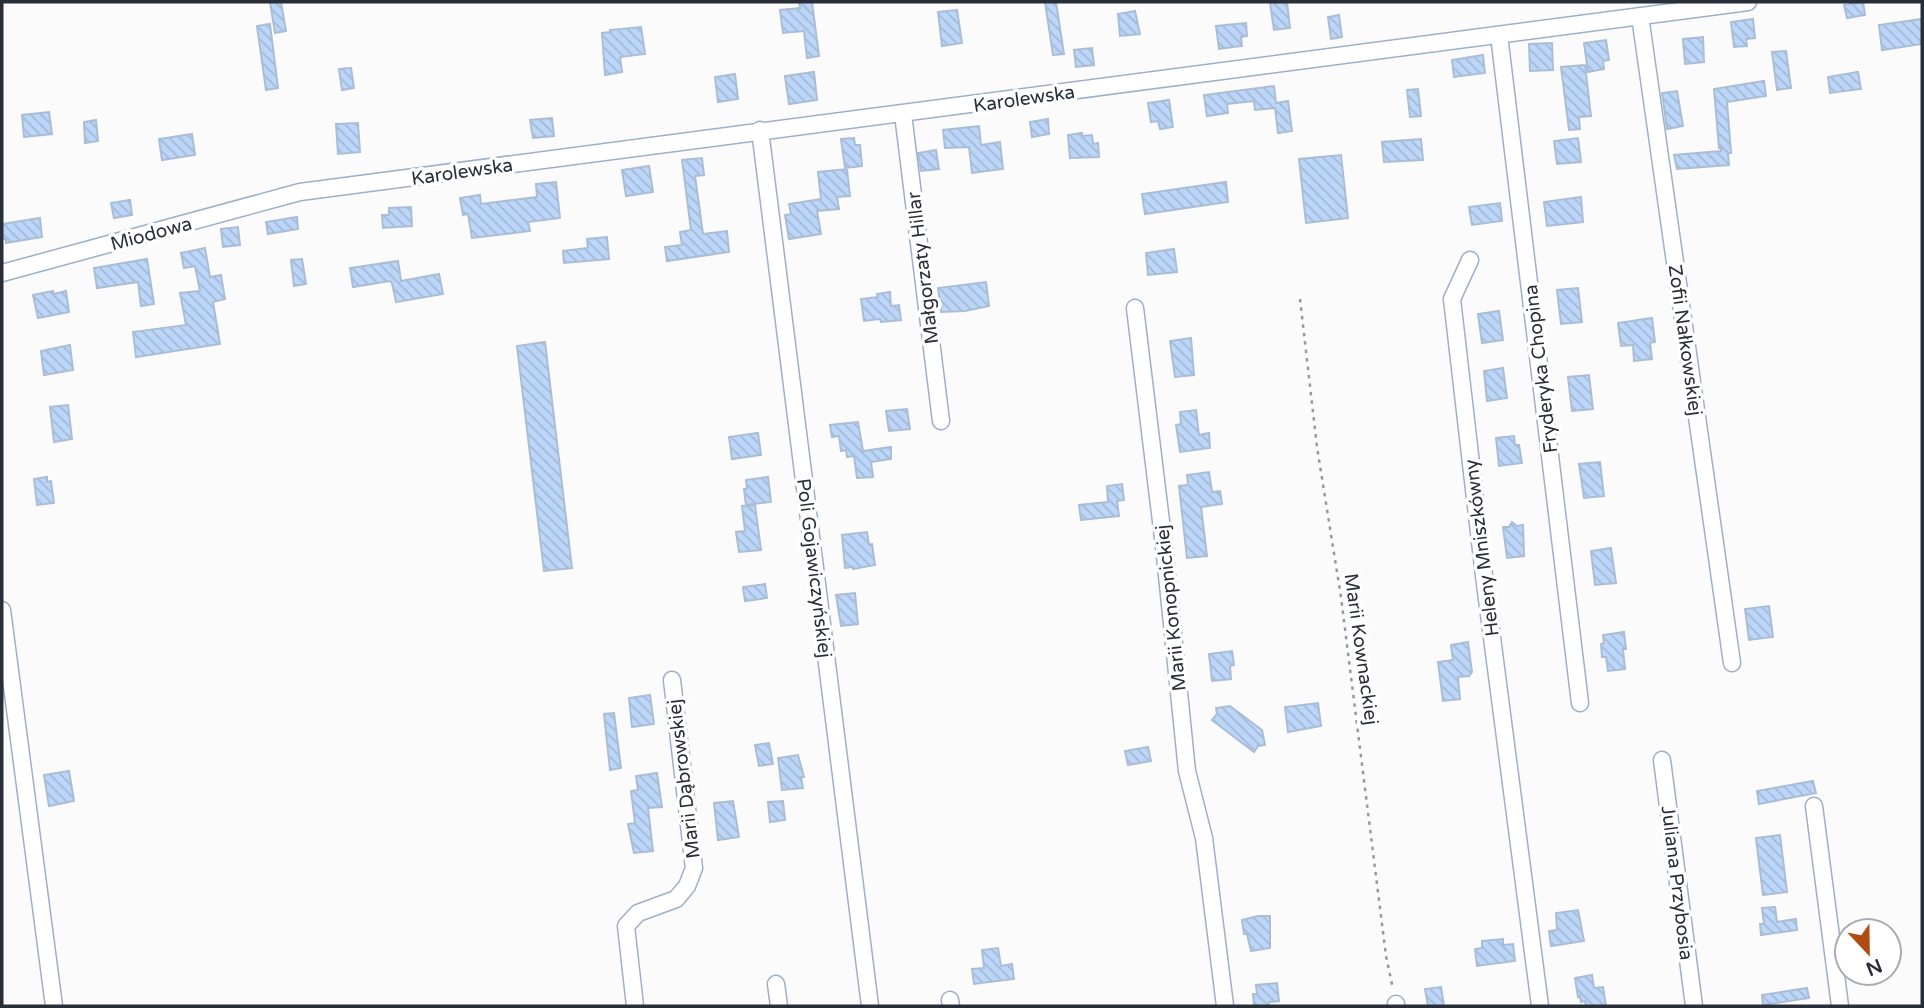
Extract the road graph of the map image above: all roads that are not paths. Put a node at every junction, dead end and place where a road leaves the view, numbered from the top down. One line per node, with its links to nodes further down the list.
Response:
1 (1748, 2): 2 (street, Karolewska)
2 (1640, 16): 3 (street, Karolewska); 12 (street, Zofii Nałkowskiej)
3 (1499, 35): 4 (street, Karolewska); 15 (street, Fryderyka Chopina)
4 (903, 114): 5 (street, Karolewska); 10 (street, Małgorzaty Hillar)
5 (760, 130): 6 (street, Karolewska); 22 (street, Poli Gojawiczyńskiej)
6 (300, 192): 8 (street, Miodowa)
7 (1470, 260): 24 (street, Heleny Mniszkówny)
8 (2, 274)
9 (1135, 308): 23 (street, Marii Konopnickiej)
10 (941, 421)
11 (2, 610): 14 (street)
12 (1732, 663)
13 (672, 680): 20 (street, Marii Dąbrowskiej)
14 (7, 683): 19 (street)
15 (1580, 703)
16 (1662, 760): 25 (street, Juliana Przybosia)
17 (1814, 806): 26 (street)
18 (776, 984): 21 (street)
19 (54, 1006)
20 (635, 1006)
21 (779, 1006)
22 (870, 1006)
23 (1225, 1006)
24 (1541, 1006)
25 (1694, 1006)
26 (1840, 1006)

